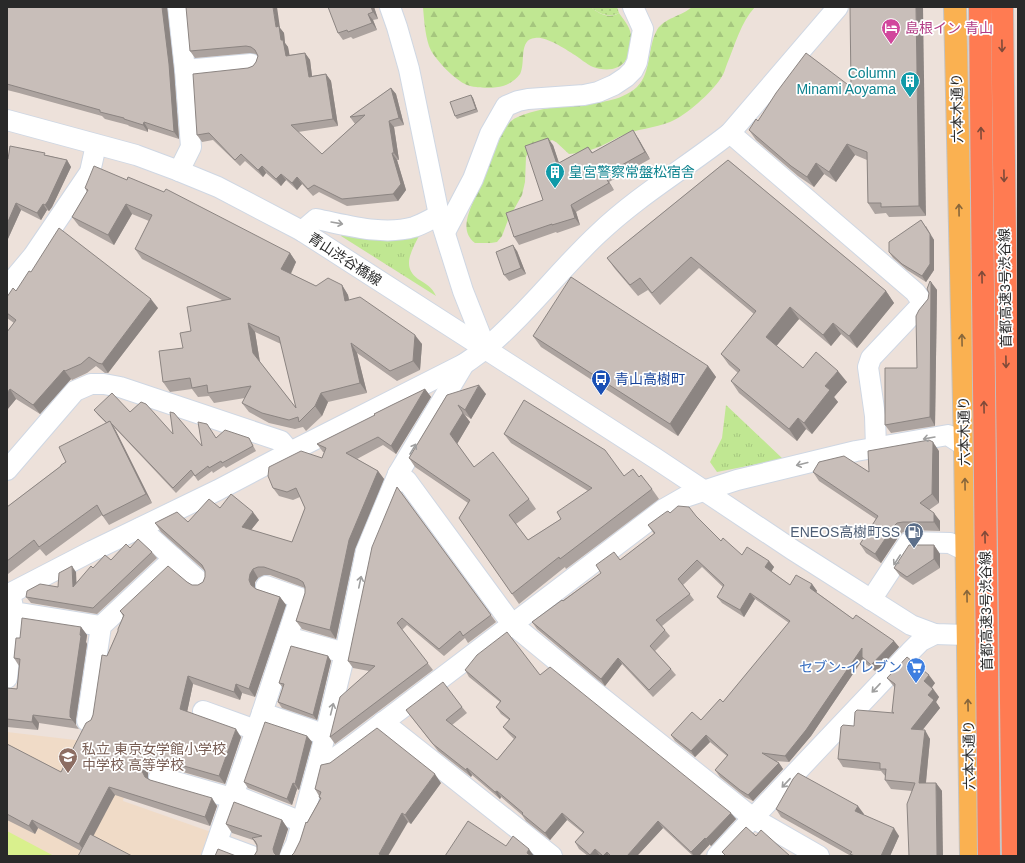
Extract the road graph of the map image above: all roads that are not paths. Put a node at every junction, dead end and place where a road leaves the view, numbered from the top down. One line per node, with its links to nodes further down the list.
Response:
1 (178, 7): 10 (street)
2 (390, 7): 16 (street)
3 (633, 7): 16 (street)
4 (838, 7): 13 (street)
5 (956, 7): 11 (main road, 六本木通り)
6 (980, 7): 54 (highway, 首都高速3号渋谷線, one-way to 6, bridge)
7 (984, 7): 11 (main road)
8 (1002, 7): 61 (highway, 首都高速3号渋谷線, one-way to 61, bridge)
9 (251, 64): 10 (street)
10 (185, 70): 15 (street)
11 (956, 98): 22 (main road, 六本木通り, one-way to 11)
12 (7, 120): 14 (street, 青山渋谷橋線)
13 (730, 133): 19 (street); 23 (street)
14 (96, 145): 15 (street, 青山渋谷橋線); 18 (street)
15 (179, 171): 17 (street, 青山渋谷橋線)
16 (442, 224): 17 (street, one-way to 16); 19 (street)
17 (302, 231): 19 (street, 青山渋谷橋線)
18 (7, 288)
19 (486, 349): 20 (street); 27 (street, 青山渋谷橋線)
20 (464, 364): 24 (street); 26 (street, one-way to 20)
21 (1018, 431): 40 (main road)
22 (965, 446): 23 (street, one-way to 23); 29 (main road, 六本木通り, one-way to 22)
23 (876, 448): 27 (street, one-way to 27)
24 (290, 452): 25 (street); 28 (street)
25 (7, 470)
26 (398, 474): 35 (street); 41 (street, one-way to 26)
27 (705, 491): 34 (street, 青山渋谷橋線); 35 (street)
28 (140, 528): 30 (street); 33 (street)
29 (966, 551): 34 (street, one-way to 34); 38 (main road, 六本木通り, one-way to 29)
30 (174, 558): 31 (street); 36 (street)
31 (200, 582)
32 (266, 586): 39 (street)
33 (10, 600): 36 (street); 42 (street)
34 (871, 600): 37 (street, 青山渋谷橋線)
35 (512, 624): 46 (street); 51 (street)
36 (101, 626): 44 (street)
37 (935, 634): 38 (street); 51 (street, one-way to 51)
38 (967, 635): 40 (main road); 54 (main road, 六本木通り, one-way to 38)
39 (287, 637): 41 (street); 45 (street)
40 (1009, 637): 54 (main road); 60 (main road)
41 (345, 654): 47 (street, one-way to 41)
42 (7, 678)
43 (203, 711): 45 (street)
44 (87, 721)
45 (259, 721): 47 (street); 50 (street)
46 (383, 722): 48 (street); 57 (street)
47 (326, 735): 48 (street)
48 (319, 760): 52 (street)
49 (159, 776): 50 (street)
50 (233, 797): 52 (street); 53 (street)
51 (753, 818): 58 (street); 59 (street)
52 (302, 822): 56 (street)
53 (215, 849): 55 (street)
54 (977, 854)
55 (252, 856)
56 (290, 856)
57 (552, 856)
58 (717, 856)
59 (819, 856)
60 (1002, 856)
61 (1013, 856)

